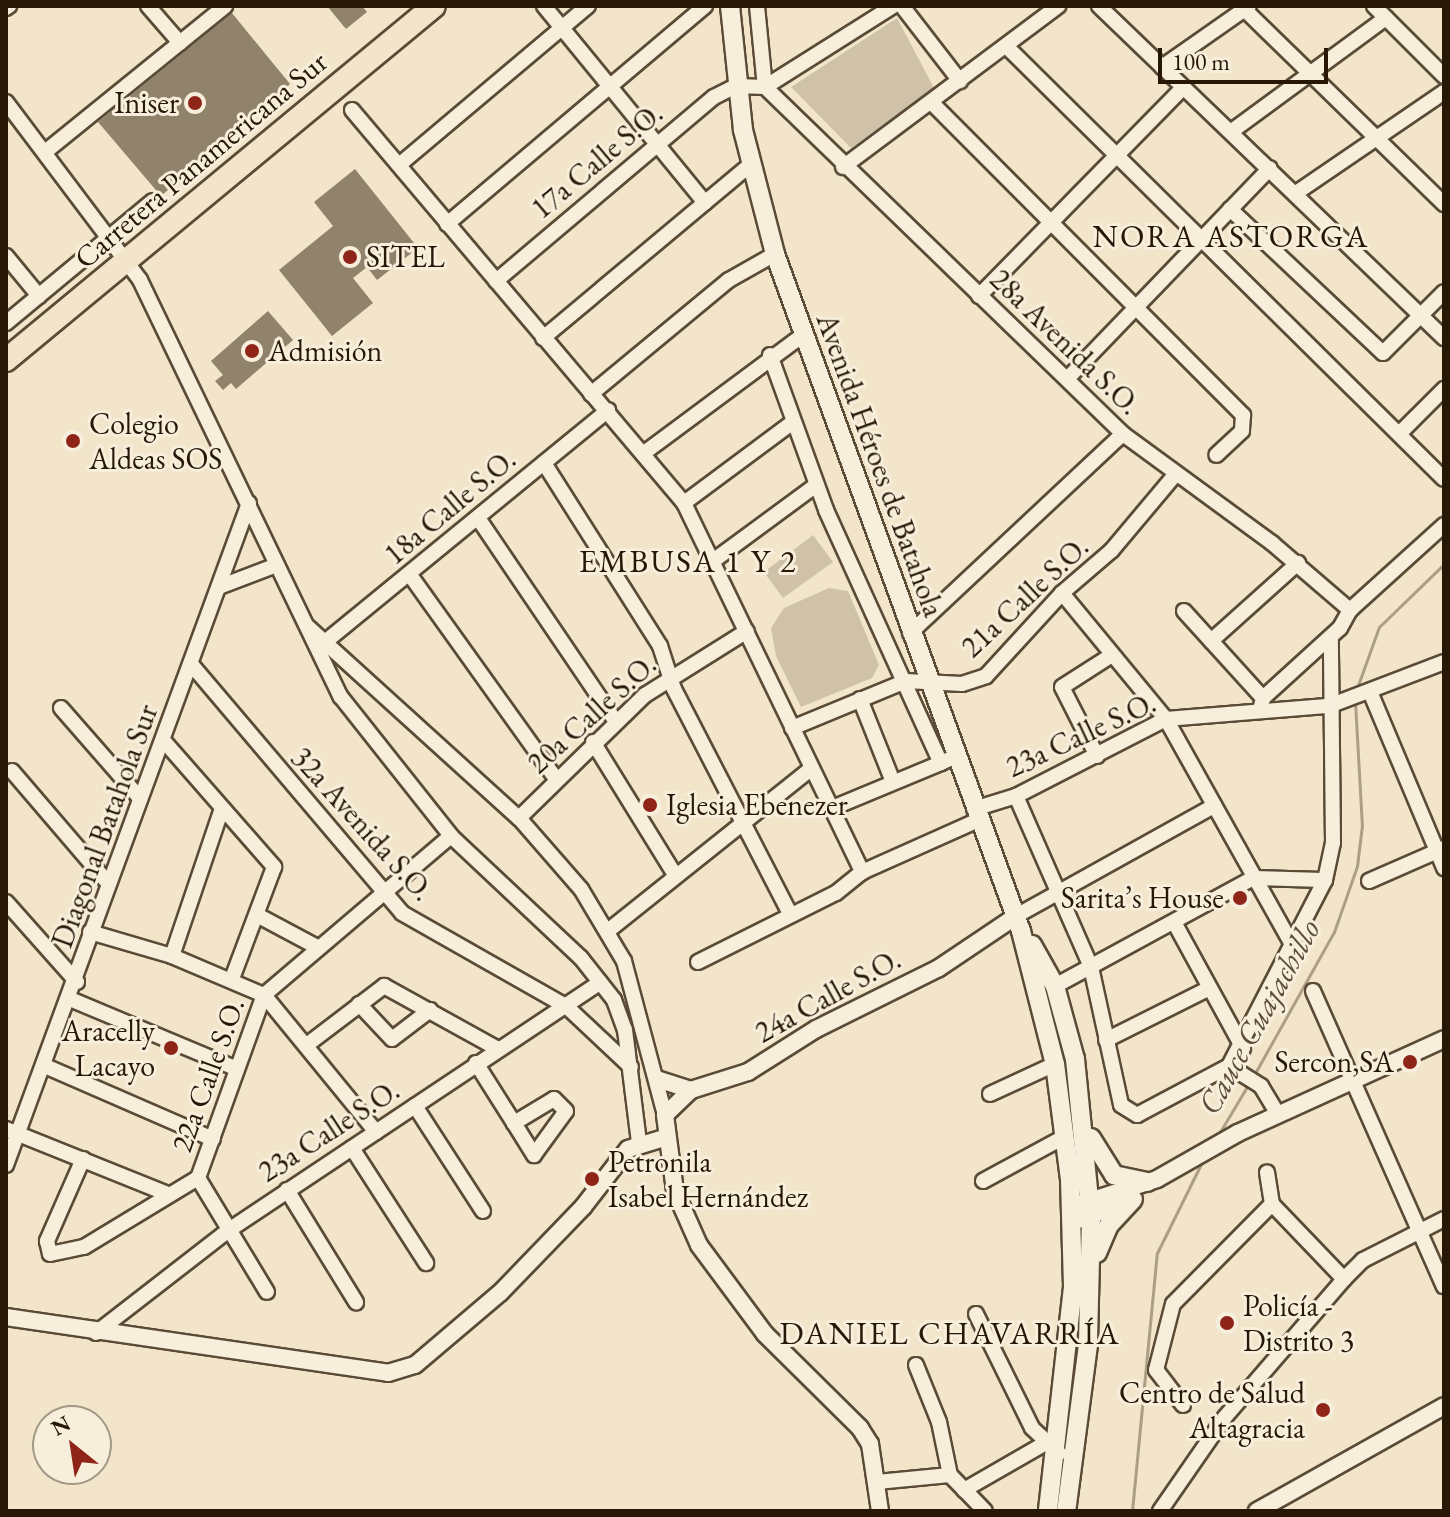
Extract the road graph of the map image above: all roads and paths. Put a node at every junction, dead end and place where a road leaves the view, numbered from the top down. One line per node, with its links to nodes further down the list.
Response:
1 (148, 6): 18 (street)
2 (225, 6): 18 (street)
3 (411, 6): 49 (highway, Carretera Panamericana Sur)
4 (434, 6): 49 (highway, Carretera Panamericana Sur)
5 (544, 6): 17 (street)
6 (588, 6): 17 (street)
7 (705, 6): 24 (street)
8 (730, 6): 25 (main road, Avenida Héroes de Batahola)
9 (757, 6): 26 (street)
10 (893, 6): 26 (street)
11 (902, 6): 23 (street)
12 (1058, 6): 19 (street)
13 (1099, 6): 20 (street)
14 (1374, 6): 16 (street)
15 (1245, 7): 20 (street); 21 (street)
16 (1386, 18): 21 (street); 22 (street)
17 (562, 28): 24 (street); 38 (street)
18 (180, 43): 35 (street)
19 (1007, 47): 23 (street); 36 (street)
20 (1162, 67): 27 (street)
21 (1309, 74): 32 (street); 33 (street)
22 (1444, 76)
23 (960, 81): 30 (street)
24 (609, 86): 34 (street); 47 (street)
25 (736, 86): 26 (street); 34 (street, 17a Calle S.O.); 37 (main road, Avenida Héroes de Batahola)
26 (765, 87): 39 (street, 28a Avenida S.O.)
27 (1183, 88): 32 (street); 36 (street)
28 (1444, 92): 33 (street)
29 (6, 102): 35 (street)
30 (932, 103): 39 (street); 46 (street)
31 (352, 110): 38 (street)
32 (1232, 131): 40 (street)
33 (1375, 142): 41 (street); 44 (street)
34 (656, 145): 43 (street); 52 (street, 17a Calle S.O.)
35 (45, 152): 49 (street)
36 (1115, 152): 46 (street); 48 (street)
37 (751, 164): 43 (street); 50 (main road, Avenida Héroes de Batahola)
38 (399, 165): 47 (street)
39 (843, 167): 55 (street, 28a Avenida S.O.)
40 (1270, 168): 41 (street); 45 (street)
41 (1296, 193): 57 (street)
42 (153, 201): 49 (street)
43 (705, 203): 60 (street)
44 (1444, 204)
45 (1230, 209): 48 (street); 57 (street)
46 (1049, 220): 55 (street); 56 (street)
47 (447, 224): 52 (street)
48 (1204, 236): 56 (street); 70 (street)
49 (119, 249): 54 (street); 62 (highway, Carretera Panamericana Sur); 64 (highway, Carretera Panamericana Sur); 78 (street)
50 (775, 254): 59 (main road, Avenida Héroes de Batahola); 67 (street)
51 (6, 256): 54 (street)
52 (496, 281): 60 (street)
53 (1444, 292): 57 (street)
54 (39, 296): 58 (street)
55 (979, 296): 65 (street, 28a Avenida S.O.)
56 (1139, 305): 65 (street); 73 (street)
57 (1420, 315): 61 (street)
58 (6, 323)
59 (804, 334): 63 (street); 92 (main road, Avenida Héroes de Batahola)
60 (543, 338): 67 (street)
61 (1444, 338)
62 (6, 344)
63 (770, 355): 69 (street); 72 (street)
64 (6, 360)
65 (1068, 378): 71 (street, 28a Avenida S.O.)
66 (1444, 389): 70 (street)
67 (591, 394): 68 (street)
68 (608, 410): 72 (street); 74 (street, 18a Calle S.O.)
69 (793, 422): 77 (street); 79 (street)
70 (1401, 432): 76 (street)
71 (1123, 434): 75 (street, 28a Avenida S.O.); 92 (street)
72 (644, 453): 79 (street)
73 (1216, 455)
74 (544, 463): 80 (street, 18a Calle S.O.); 99 (street)
75 (1174, 476): 83 (street, 28a Avenida S.O.); 87 (street, 21a Calle S.O.)
76 (1444, 479)
77 (816, 485): 82 (street); 101 (street)
78 (249, 503): 84 (street); 86 (street, Diagonal Batahola Sur)
79 (684, 503): 82 (street)
80 (478, 518): 85 (street, 18a Calle S.O.); 108 (street)
81 (1444, 525): 88 (street)
82 (713, 561): 91 (street)
83 (1298, 563): 88 (street, 28a Avenida S.O.); 94 (street)
84 (274, 566): 86 (street); 90 (street)
85 (410, 575): 95 (street, 18a Calle S.O.); 116 (street)
86 (219, 587): 98 (street, Diagonal Batahola Sur)
87 (1062, 593): 96 (street); 100 (street, 21a Calle S.O.)
88 (1350, 610): 93 (street)
89 (1184, 611): 94 (street)
90 (299, 619): 95 (street); 126 (street)
91 (747, 631): 99 (street, 20a Calle S.O.); 109 (street)
92 (910, 633): 100 (main road, Avenida Héroes de Batahola)
93 (1331, 637): 104 (street); 105 (street)
94 (1211, 641): 104 (street)
95 (325, 642): 124 (street)
96 (1112, 655): 107 (street); 112 (street)
97 (1444, 662): 102 (street, 23a Calle S.O.)
98 (191, 664): 110 (street, Diagonal Batahola Sur); 136 (street, 32a Avenida S.O.)
99 (671, 674): 108 (street, 20a Calle S.O.); 125 (street)
100 (927, 679): 101 (street, 21a Calle S.O.); 113 (main road, Avenida Héroes de Batahola)
101 (906, 681): 103 (street, 21a Calle S.O.); 113 (street)
102 (1366, 695): 105 (street, 23a Calle S.O.); 127 (street)
103 (860, 699): 109 (street, 21a Calle S.O.); 117 (street)
104 (1262, 704): 105 (street, 23a Calle S.O.); 107 (street, 23a Calle S.O.)
105 (1336, 704): 132 (street)
106 (61, 708): 118 (street)
107 (1166, 719): 112 (street, 23a Calle S.O.); 120 (street)
108 (615, 720): 111 (street, 20a Calle S.O.)
109 (792, 728): 114 (street)
110 (163, 740): 118 (street, Diagonal Batahola Sur); 121 (street)
111 (593, 742): 116 (street, 20a Calle S.O.); 130 (street)
112 (1097, 756): 119 (street, 23a Calle S.O.)
113 (948, 760): 117 (street); 123 (main road, Avenida Héroes de Batahola)
114 (811, 769): 122 (street); 125 (street)
115 (12, 771): 134 (street)
116 (557, 780): 124 (street, 20a Calle S.O.)
117 (893, 782): 122 (street)
118 (138, 796): 134 (street, Diagonal Batahola Sur)
119 (1016, 796): 123 (street, 23a Calle S.O.); 135 (street)
120 (1214, 806): 131 (street); 135 (street)
121 (222, 808): 139 (street); 146 (street)
122 (830, 809): 129 (street)
123 (976, 815): 129 (street, 23a Calle S.O.); 141 (main road, Avenida Héroes de Batahola)
124 (519, 818): 142 (street)
125 (741, 824): 130 (street); 138 (street)
126 (451, 836): 136 (street, 22a Calle S.O.); 151 (street)
127 (1441, 850): 128 (street); 133 (street)
128 (1444, 868)
129 (862, 872): 138 (street, 23a Calle S.O.)
130 (675, 875): 142 (street)
131 (1253, 878): 132 (street); 140 (street); 144 (street)
132 (1325, 880): 144 (street)
133 (1369, 881)
134 (108, 883): 143 (street, Diagonal Batahola Sur)
135 (1058, 888): 141 (street); 148 (street)
136 (382, 893): 145 (street, 22a Calle S.O.); 158 (street, 32a Avenida S.O.)
137 (6, 902): 150 (street)
138 (790, 914): 147 (street, 23a Calle S.O.)
139 (257, 915): 145 (street); 149 (street)
140 (1174, 922): 148 (street); 153 (street)
141 (1018, 923): 152 (main road, Avenida Héroes de Batahola); 166 (main road, Avenida Héroes de Batahola); 173 (street, 24a Calle S.O.)
142 (609, 930): 171 (street)
143 (90, 932): 146 (street); 150 (street, Diagonal Batahola Sur)
144 (1293, 946): 163 (street)
145 (317, 947): 155 (street, 22a Calle S.O.)
146 (172, 956): 149 (street)
147 (698, 962)
148 (1091, 967): 152 (street); 161 (street)
149 (232, 979): 155 (street)
150 (77, 982): 156 (street, Diagonal Batahola Sur)
151 (600, 983): 158 (street, 23a Calle S.O.); 169 (street)
152 (1055, 986): 178 (main road, Avenida Héroes de Batahola)
153 (1210, 988): 161 (street); 163 (street)
154 (1313, 991): 172 (street)
155 (264, 995): 162 (street); 170 (street, 22a Calle S.O.)
156 (70, 999): 167 (street, Diagonal Batahola Sur); 170 (street)
157 (359, 1004): 159 (street); 159 (street); 162 (street)
158 (566, 1006): 164 (street, 23a Calle S.O.); 169 (street, 32a Avenida S.O.)
159 (430, 1010): 164 (street)
160 (1444, 1039): 172 (street)
161 (1106, 1040): 168 (street)
162 (308, 1044): 181 (street)
163 (1243, 1048): 168 (street)
164 (498, 1049): 165 (street, 23a Calle S.O.)
165 (476, 1063): 175 (street, 23a Calle S.O.); 179 (street)
166 (1055, 1064): 174 (street); 182 (main road, Avenida Héroes de Batahola)
167 (45, 1066): 180 (street, Diagonal Batahola Sur); 184 (street)
168 (1229, 1066): 176 (street)
169 (631, 1067): 185 (street)
170 (237, 1069): 184 (street, 22a Calle S.O.)
171 (657, 1079): 173 (street); 177 (street)
172 (1352, 1080): 176 (street); 202 (street)
173 (691, 1090): 177 (street, 24a Calle S.O.)
174 (990, 1094)
175 (415, 1106): 181 (street, 23a Calle S.O.); 198 (street)
176 (1278, 1114): 192 (street)
177 (665, 1115): 183 (street)
178 (1083, 1118): 192 (main road); 197 (main road, Avenida Héroes de Batahola)
179 (514, 1123)
180 (13, 1131): 187 (street); 188 (street, Diagonal Batahola Sur)
181 (376, 1132): 186 (street, 23a Calle S.O.)
182 (1066, 1136): 191 (street); 199 (main road, Avenida Héroes de Batahola)
183 (665, 1138): 185 (street); 217 (street)
184 (213, 1139): 190 (street, 22a Calle S.O.)
185 (639, 1143): 211 (street)
186 (352, 1148): 193 (street, 23a Calle S.O.); 203 (street)
187 (83, 1159): 194 (street); 194 (street)
188 (6, 1165)
189 (1267, 1172): 196 (street)
190 (198, 1178): 194 (street); 201 (street)
191 (983, 1181)
192 (1152, 1181): 195 (street); 197 (street)
193 (287, 1190): 201 (street, 23a Calle S.O.); 208 (street)
194 (168, 1194)
195 (1133, 1199): 197 (street); 204 (main road)
196 (1272, 1204): 205 (street); 213 (street)
197 (1091, 1210): 199 (street); 204 (main road, Avenida Héroes de Batahola)
198 (483, 1211)
199 (1072, 1214): 215 (main road, Avenida Héroes de Batahola)
200 (1444, 1219): 202 (street)
201 (229, 1230): 207 (street); 211 (street, 23a Calle S.O.)
202 (1420, 1230): 205 (street); 206 (street)
203 (426, 1263)
204 (1092, 1267): 222 (main road, Avenida Héroes de Batahola)
205 (1344, 1279): 223 (street)
206 (1444, 1286)
207 (267, 1292)
208 (356, 1302)
209 (976, 1314): 215 (street)
210 (6, 1317): 211 (street)
211 (96, 1333)
212 (916, 1365): 216 (street)
213 (1183, 1405)
214 (1444, 1406): 224 (street)
215 (1051, 1448): 218 (street); 221 (main road, Avenida Héroes de Batahola)
216 (950, 1475): 217 (street); 218 (street)
217 (877, 1482): 219 (street)
218 (964, 1490): 220 (street)
219 (880, 1511)
220 (985, 1511)
221 (1048, 1511)
222 (1066, 1511)
223 (1160, 1511)
224 (1257, 1511)

